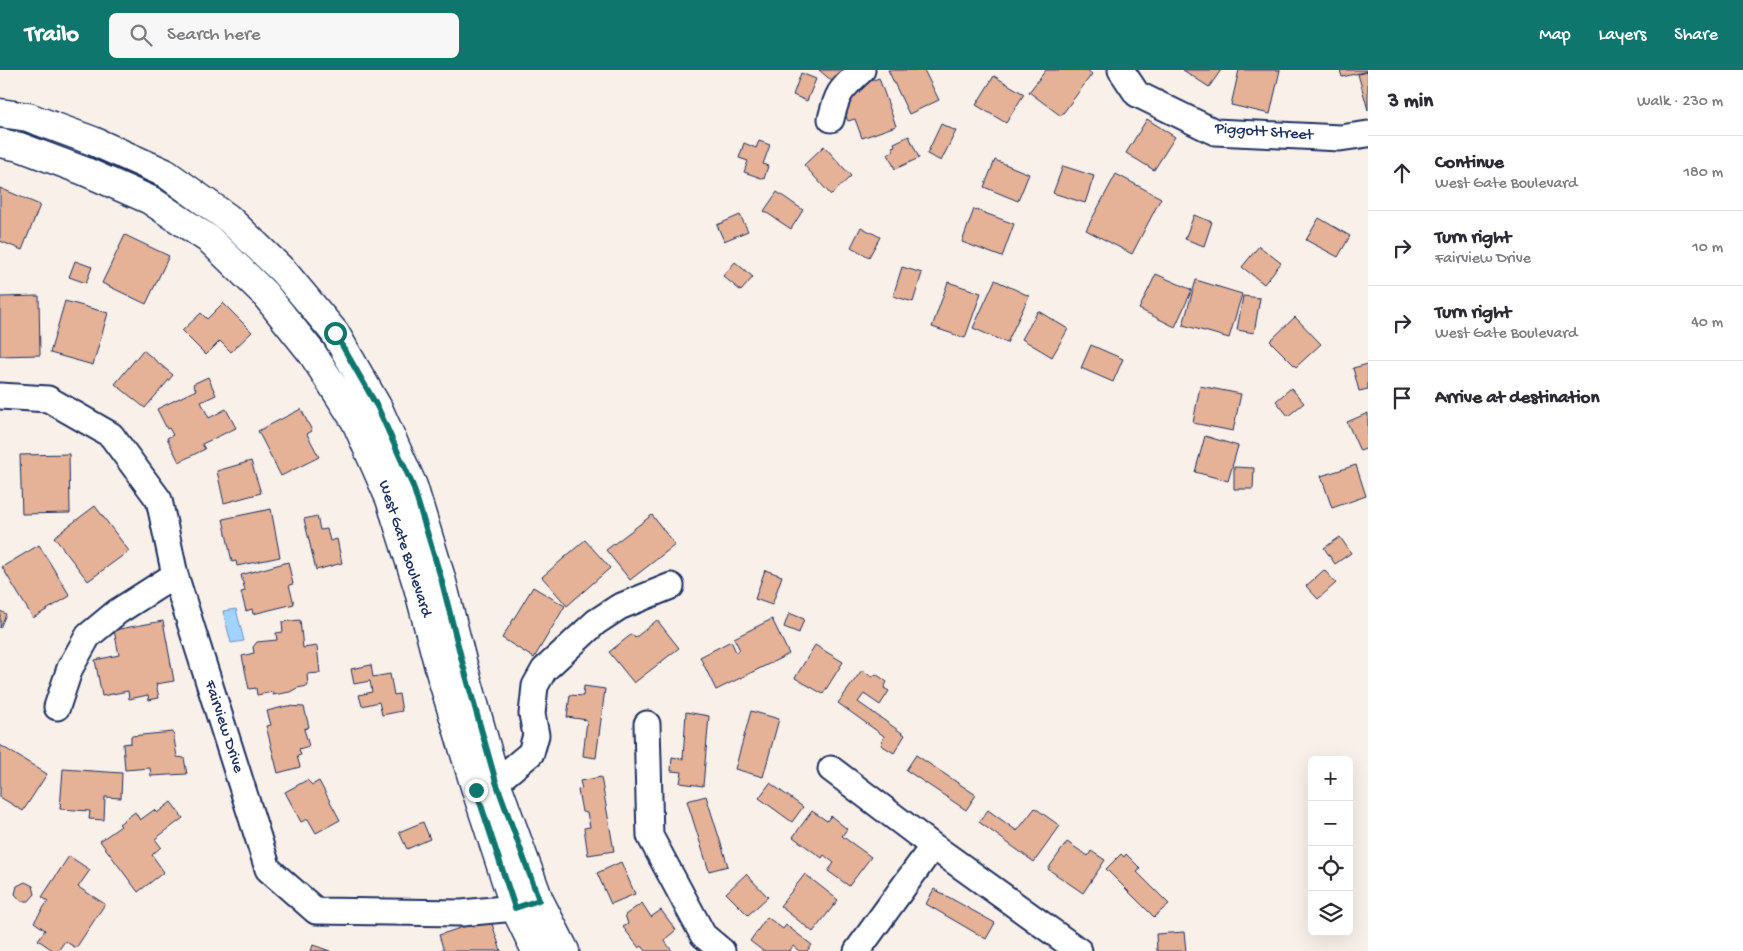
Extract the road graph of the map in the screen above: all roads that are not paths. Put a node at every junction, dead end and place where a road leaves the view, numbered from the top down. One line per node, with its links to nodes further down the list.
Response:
1 (862, 70): 4 (street)
2 (1121, 70): 5 (street, Piggott Street)
3 (0, 112): 13 (street, West Gate Boulevard)
4 (831, 119)
5 (1368, 134)
6 (0, 143): 15 (street, West Gate Boulevard)
7 (0, 396): 8 (street, Fairview Drive)
8 (175, 575): 10 (street); 15 (street, Fairview Drive)
9 (671, 586): 13 (street)
10 (57, 707)
11 (648, 724): 18 (street)
12 (831, 768): 14 (street)
13 (496, 782): 15 (street, West Gate Boulevard)
14 (933, 846): 19 (street); 20 (street)
15 (527, 904): 16 (street, West Gate Boulevard); 17 (street, West Gate Boulevard)
16 (536, 951)
17 (565, 951)
18 (722, 951)
19 (857, 951)
20 (1079, 951)

